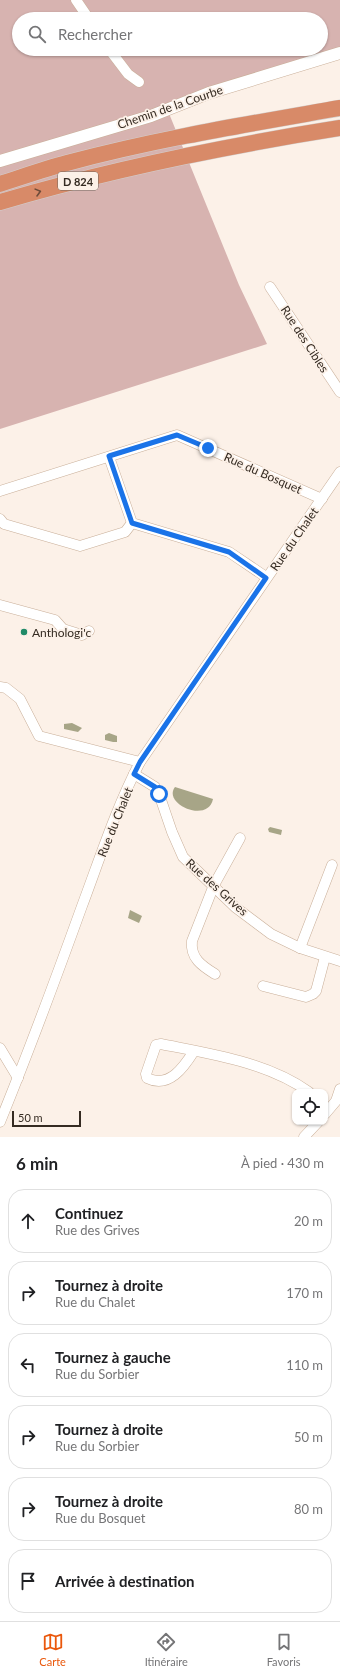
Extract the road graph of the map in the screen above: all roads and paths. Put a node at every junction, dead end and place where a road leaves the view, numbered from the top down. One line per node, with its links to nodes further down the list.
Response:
1 (76, 0): 2 (street)
2 (84, 12)
3 (340, 53): 10 (street, Chemin de la Courbe)
4 (114, 56): 5 (street)
5 (139, 82)
6 (340, 98): 11 (highway)
7 (340, 108): 11 (highway, D 824)
8 (340, 128): 12 (highway, D 824)
9 (340, 138): 12 (highway)
10 (0, 162)
11 (67, 163): 13 (highway, D 824)
12 (151, 163): 14 (highway, D 824, one-way to 12)
13 (0, 184)
14 (0, 202)
15 (270, 287): 16 (street, Rue des Cibles)
16 (340, 392)
17 (109, 456): 19 (street, Rue du Bosquet); 20 (street, Rue du Bosquet); 22 (street)
18 (340, 472): 20 (street, Rue du Chalet)
19 (0, 492)
20 (322, 499): 23 (street, Rue du Chalet)
21 (0, 519): 22 (street)
22 (132, 523): 23 (street)
23 (266, 578): 27 (street, Rue du Chalet)
24 (0, 605): 25 (street)
25 (90, 631)
26 (0, 687): 27 (street)
27 (140, 762): 28 (street, Rue du Chalet)
28 (134, 774): 31 (street, Rue des Grives); 39 (street, Rue du Chalet)
29 (240, 838): 31 (street)
30 (332, 865): 32 (street)
31 (214, 885): 32 (street, Rue des Grives); 35 (street)
32 (300, 948): 33 (street, Rue des Grives)
33 (325, 957): 34 (street, Rue des Grives); 36 (street)
34 (340, 961)
35 (215, 974)
36 (263, 986)
37 (0, 1048): 39 (street)
38 (194, 1051): 38 (street); 40 (street)
39 (18, 1078): 43 (street, Rue du Chalet)
40 (305, 1089)
41 (340, 1089): 42 (street)
42 (328, 1107)
43 (0, 1122)
44 (315, 1125): 45 (street)
45 (304, 1137)

